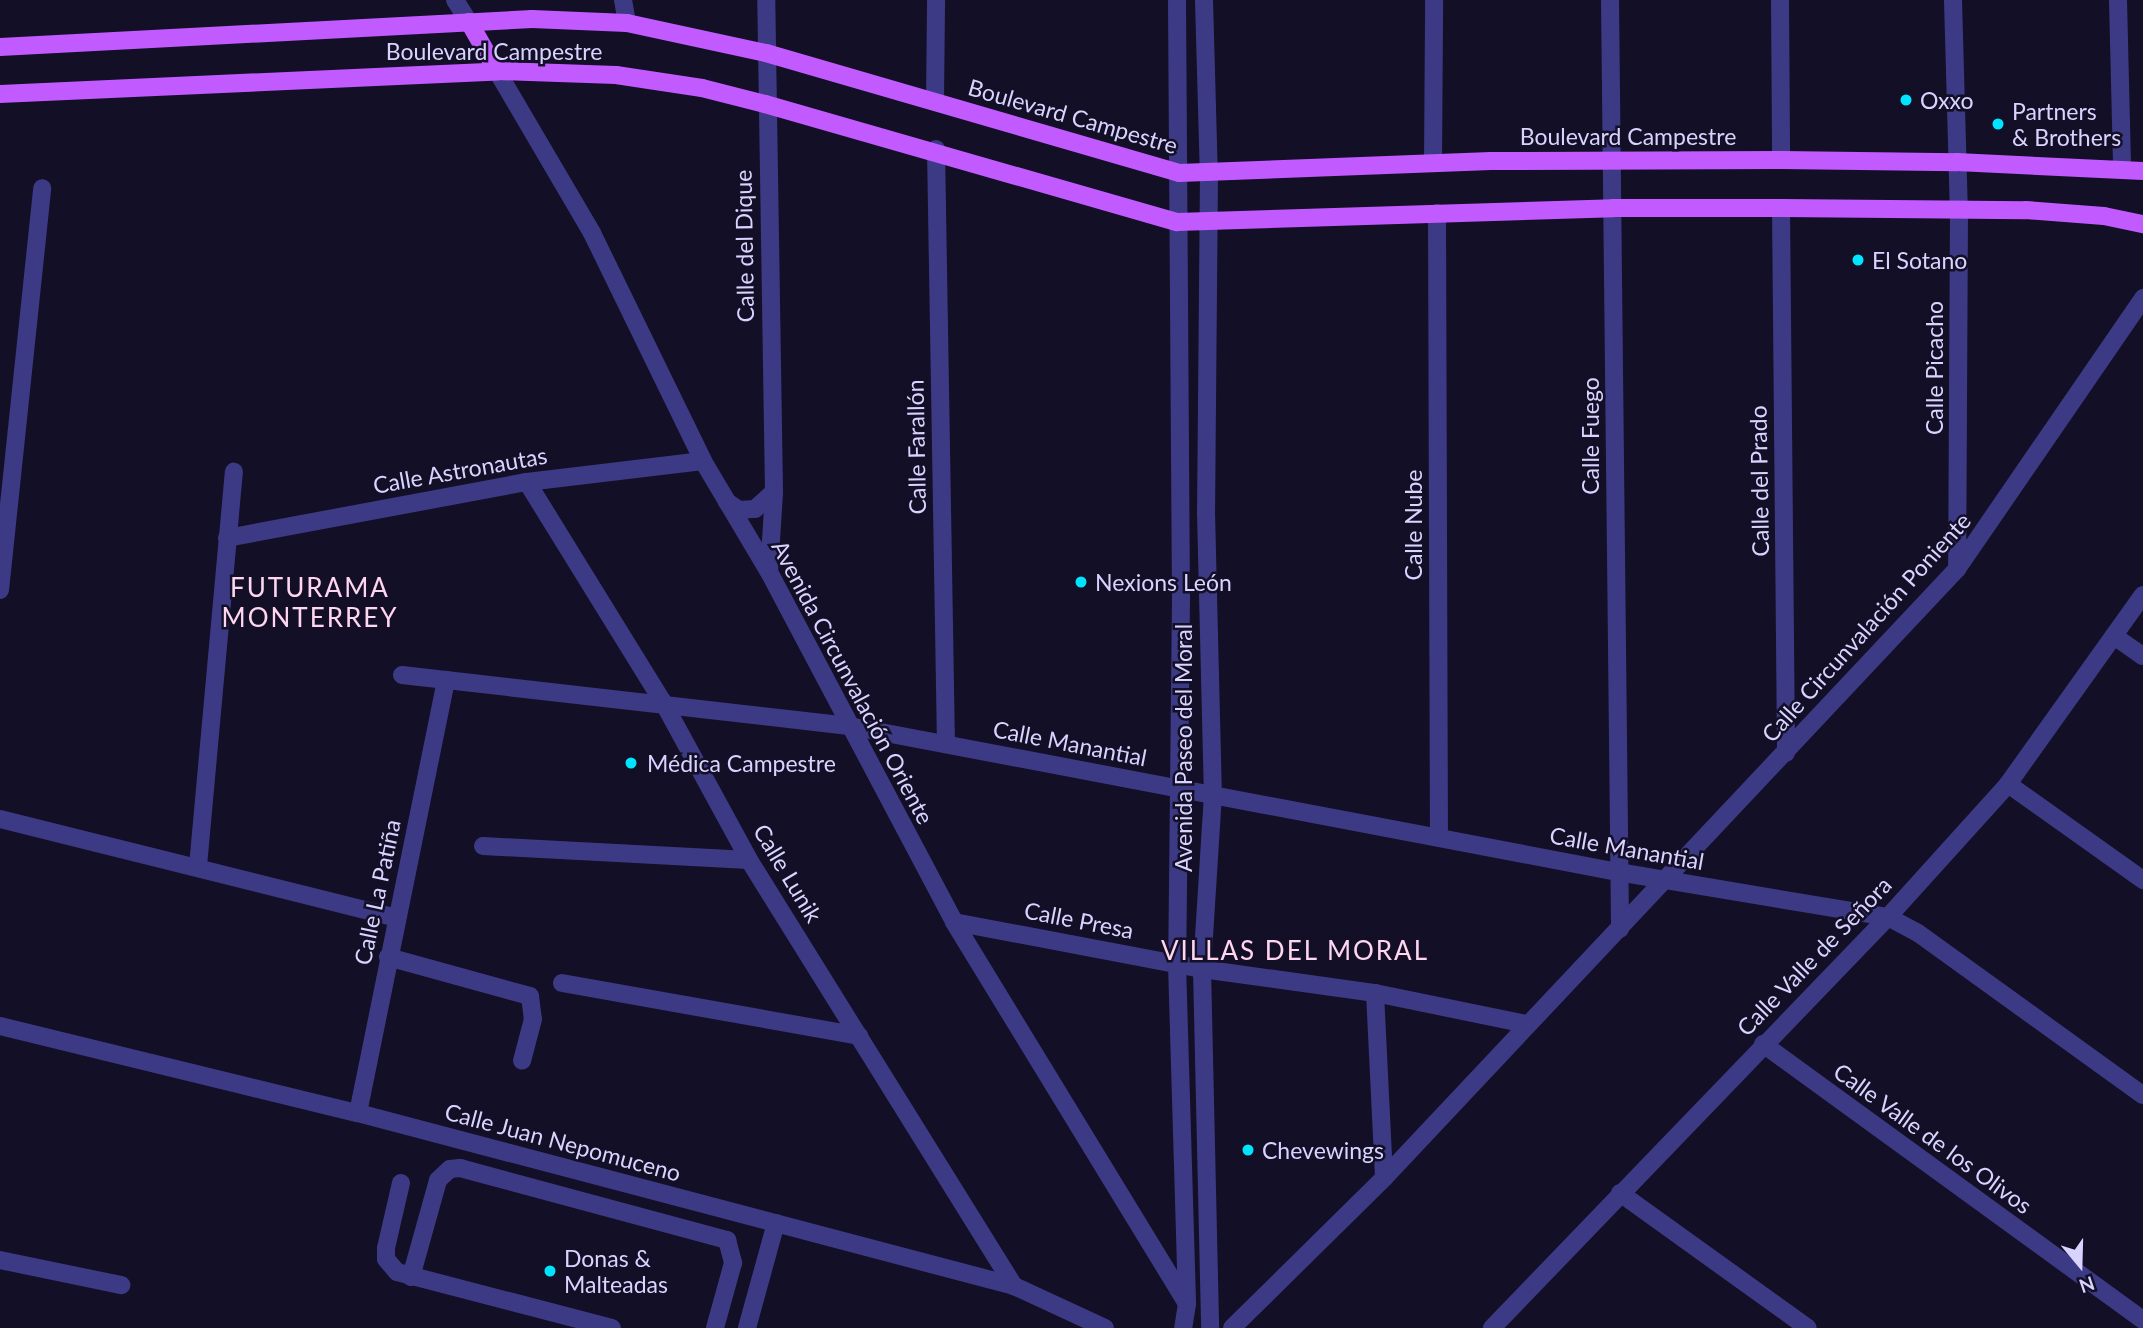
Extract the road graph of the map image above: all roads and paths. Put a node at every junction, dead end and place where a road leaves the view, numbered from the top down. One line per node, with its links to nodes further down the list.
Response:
1 (455, 0): 12 (street)
2 (623, 0): 13 (street)
3 (766, 0): 15 (street, Calle del Dique)
4 (936, 0): 18 (street)
5 (1177, 0): 27 (street, Avenida Paseo del Moral)
6 (1204, 0): 28 (street, Avenida Paseo del Moral)
7 (1433, 0): 24 (street)
8 (1610, 0): 22 (street, Calle Fuego)
9 (1780, 0): 21 (street)
10 (1953, 0): 23 (street, Calle Picacho)
11 (2118, 0): 25 (street)
12 (469, 22): 13 (main road, Boulevard Campestre); 14 (main road, Boulevard Campestre); 16 (main road)
13 (627, 23): 15 (main road, Boulevard Campestre)
14 (0, 47)
15 (766, 53): 18 (main road, Boulevard Campestre); 19 (street, Calle del Dique)
16 (497, 71): 17 (main road, Boulevard Campestre); 19 (main road, Boulevard Campestre); 38 (street, Avenida Circunvalación Oriente)
17 (0, 94)
18 (935, 100): 27 (main road, Boulevard Campestre)
19 (765, 104): 20 (main road, Boulevard Campestre); 41 (street, Calle del Dique)
20 (936, 149): 34 (main road, Boulevard Campestre); 54 (street, Calle Farallón)
21 (1781, 160): 22 (main road, Boulevard Campestre); 23 (main road, Boulevard Campestre)
22 (1613, 162): 24 (main road, Boulevard Campestre); 30 (street, Calle Fuego)
23 (1956, 162): 25 (main road, Boulevard Campestre); 32 (street, Calle Picacho)
24 (1433, 163): 28 (main road, Boulevard Campestre)
25 (2122, 168): 26 (main road, Boulevard Campestre)
26 (2143, 172)
27 (1179, 173): 28 (main road, Boulevard Campestre); 34 (street, Avenida Paseo del Moral)
28 (1209, 174): 35 (street, Avenida Paseo del Moral)
29 (42, 188): 46 (street)
30 (1613, 208): 31 (main road, Boulevard Campestre); 33 (main road, Boulevard Campestre); 64 (street, Calle Fuego)
31 (1781, 208): 32 (main road, Boulevard Campestre); 55 (street, Calle del Prado)
32 (1959, 211): 36 (main road, Boulevard Campestre); 44 (street, Calle Picacho)
33 (1437, 213): 35 (main road, Boulevard Campestre); 60 (street, Calle Nube)
34 (1177, 222): 35 (main road, Boulevard Campestre); 57 (street, Avenida Paseo del Moral)
35 (1207, 222): 58 (street, Avenida Paseo del Moral)
36 (2143, 223)
37 (2143, 298): 44 (street, Calle Circunvalación Poniente)
38 (703, 461): 40 (street, Calle Astronautas); 42 (street, Avenida Circunvalación Oriente)
39 (233, 472): 43 (street)
40 (527, 482): 43 (street, Calle Astronautas); 52 (street, Calle Lunik)
41 (774, 492): 42 (street); 45 (street, Calle del Dique)
42 (726, 501): 45 (street, Avenida Circunvalación Oriente)
43 (227, 538): 63 (street)
44 (1957, 569): 55 (street, Calle Circunvalación Poniente)
45 (769, 572): 53 (street, Avenida Circunvalación Oriente)
46 (0, 590)
47 (2143, 594): 48 (street, Calle Valle de Señora)
48 (2114, 636): 49 (street); 56 (street, Calle Valle de Señora)
49 (2143, 656)
50 (402, 675): 51 (street, Calle Manantial)
51 (446, 680): 52 (street, Calle Manantial); 68 (street, Calle La Patiña)
52 (663, 702): 53 (street, Calle Manantial); 62 (street, Calle Lunik)
53 (849, 726): 54 (street, Calle Manantial); 69 (street, Avenida Circunvalación Oriente)
54 (946, 744): 57 (street, Calle Manantial)
55 (1786, 753): 65 (street, Calle Circunvalación Poniente)
56 (2008, 784): 66 (street); 67 (street, Calle Valle de Señora)
57 (1180, 790): 58 (street, Calle Manantial); 72 (street, Avenida Paseo del Moral)
58 (1213, 794): 60 (street, Calle Manantial); 73 (street, Avenida Paseo del Moral)
59 (0, 819): 63 (street)
60 (1439, 837): 64 (street, Calle Manantial)
61 (482, 846): 62 (street)
62 (749, 860): 78 (street, Calle Lunik)
63 (198, 866): 68 (street)
64 (1618, 873): 65 (street, Calle Manantial); 70 (street)
65 (1667, 880): 67 (street, Calle Manantial); 70 (street, Calle Circunvalación Poniente)
66 (2143, 880)
67 (1888, 917): 79 (street, Calle Valle de Señora); 81 (street, Calle Manantial)
68 (396, 918): 71 (street, Calle La Patiña)
69 (954, 922): 72 (street, Calle Presa); 91 (street, Avenida Circunvalación Oriente)
70 (1620, 929): 76 (street, Calle Circunvalación Poniente)
71 (388, 957): 80 (street); 82 (street, Calle La Patiña)
72 (1177, 964): 73 (street, Calle Presa); 91 (street, Avenida Paseo del Moral)
73 (1202, 969): 75 (street, Calle Presa); 98 (street, Avenida Paseo del Moral)
74 (562, 984): 78 (street)
75 (1375, 993): 76 (street, Calle Presa); 83 (street)
76 (1526, 1024): 83 (street, Calle Circunvalación Poniente)
77 (0, 1026): 82 (street, Calle Juan Nepomuceno)
78 (859, 1036): 90 (street, Calle Lunik)
79 (1763, 1044): 85 (street, Calle Valle de Señora); 92 (street, Calle Valle de los Olivos)
80 (522, 1061)
81 (2143, 1095)
82 (358, 1114): 86 (street, Calle Juan Nepomuceno)
83 (1384, 1178): 99 (street, Calle Circunvalación Poniente)
84 (401, 1183): 88 (street)
85 (1620, 1193): 100 (street, Calle Valle de Señora); 101 (street)
86 (776, 1223): 90 (street, Calle Juan Nepomuceno); 95 (street)
87 (0, 1259): 89 (street)
88 (411, 1277): 93 (street); 94 (street)
89 (121, 1285)
90 (1014, 1286): 96 (street, Calle Juan Nepomuceno)
91 (1187, 1304): 97 (street, Avenida Paseo del Moral)
92 (2143, 1321)
93 (612, 1328)
94 (715, 1328)
95 (747, 1328)
96 (1105, 1328)
97 (1183, 1328)
98 (1210, 1328)
99 (1232, 1328)
100 (1492, 1328)
101 (1808, 1328)

